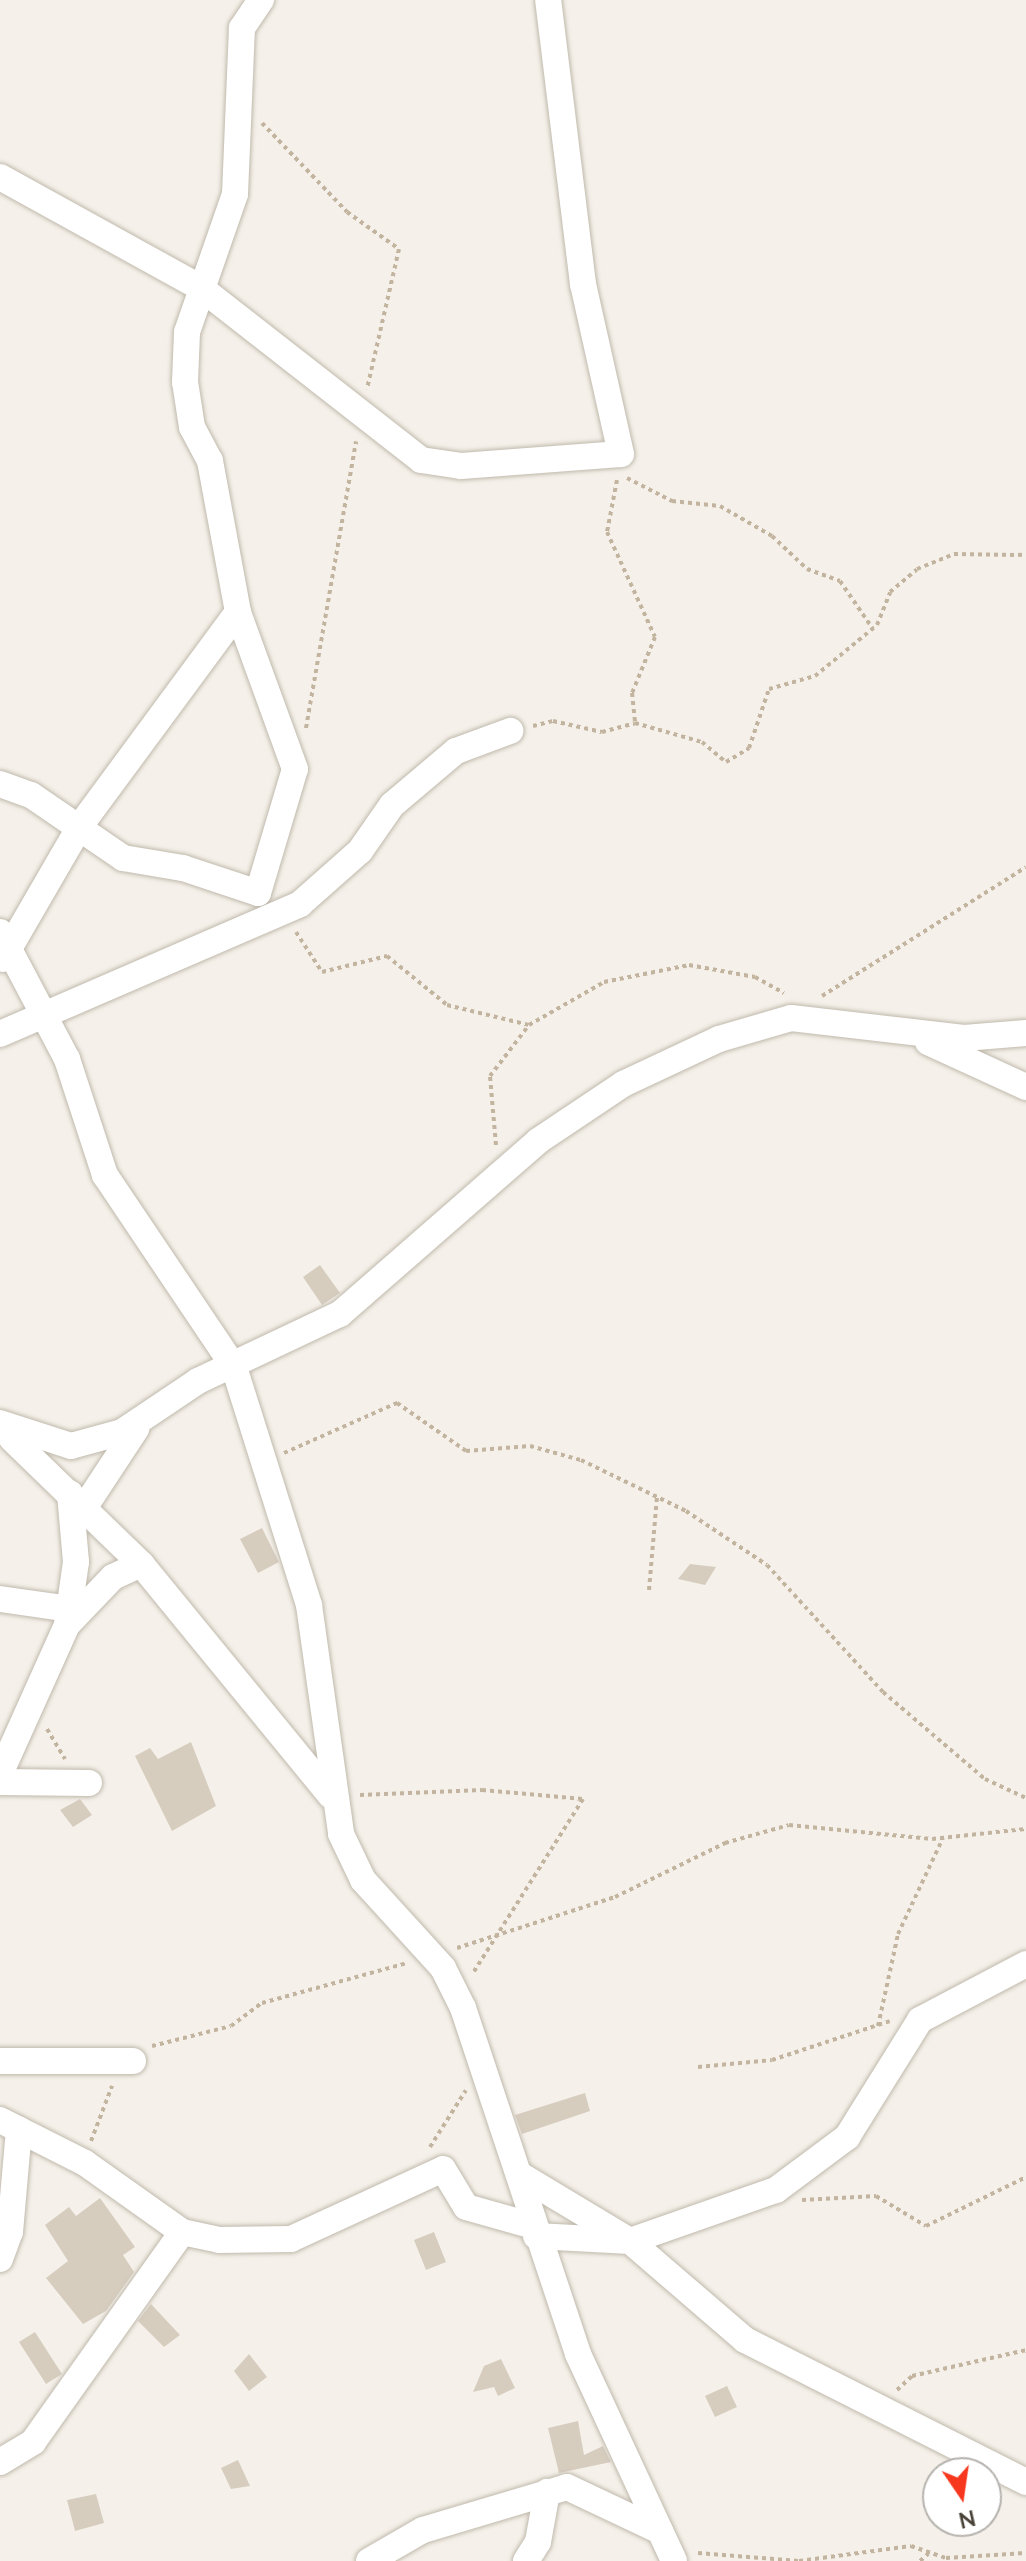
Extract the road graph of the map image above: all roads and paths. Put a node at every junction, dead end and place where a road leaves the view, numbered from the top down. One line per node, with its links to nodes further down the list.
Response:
1 (261, 0): 4 (street)
2 (548, 0): 4 (street)
3 (0, 177): 4 (street)
4 (201, 288): 6 (street)
5 (1026, 555): 7 (path)
6 (238, 612): 11 (street); 13 (street)
7 (873, 629): 8 (path); 8 (path)
8 (635, 723): 9 (path)
9 (510, 731): 14 (street)
10 (0, 784): 11 (street)
11 (80, 826): 13 (street); 15 (street)
12 (1026, 867): 17 (path)
13 (258, 893): 14 (street)
14 (290, 910): 18 (street); 19 (path)
15 (3, 947): 18 (street)
16 (794, 999): 19 (path)
17 (807, 1006)
18 (47, 1015): 21 (street); 25 (street)
19 (529, 1025): 24 (path)
20 (1026, 1033): 22 (street)
21 (0, 1034)
22 (915, 1035): 23 (street); 25 (street)
23 (1026, 1087)
24 (497, 1157)
25 (234, 1367): 26 (street); 28 (street)
26 (148, 1413): 27 (street); 30 (street)
27 (0, 1424): 30 (street)
28 (264, 1462): 29 (path); 40 (street)
29 (657, 1497): 32 (path); 41 (path)
30 (77, 1500): 31 (street); 34 (street)
31 (141, 1564): 34 (street); 40 (street)
32 (649, 1590)
33 (0, 1599): 34 (street)
34 (68, 1617): 35 (street)
35 (36, 1690): 36 (street); 38 (path)
36 (0, 1774)
37 (0, 1782): 38 (street)
38 (89, 1783)
39 (366, 1794): 45 (path)
40 (331, 1796): 46 (street)
41 (1026, 1798)
42 (1026, 1819): 43 (path)
43 (1026, 1829): 44 (path)
44 (943, 1838): 45 (path); 50 (path)
45 (505, 1929): 46 (path); 48 (path)
46 (432, 1957): 48 (street); 53 (path)
47 (1026, 1964): 60 (street)
48 (459, 2000): 51 (street)
49 (899, 2018): 50 (path)
50 (878, 2026): 54 (path)
51 (478, 2058): 56 (path); 58 (street)
52 (0, 2061): 53 (street)
53 (133, 2061): 57 (path)
54 (698, 2067)
55 (10, 2125): 57 (street); 64 (street)
56 (421, 2156)
57 (83, 2162): 62 (street)
58 (520, 2175): 61 (street); 63 (street)
59 (1026, 2177): 60 (path)
60 (767, 2193): 63 (street)
61 (535, 2231): 62 (street); 63 (street); 70 (street)
62 (182, 2232): 67 (street)
63 (630, 2241): 66 (street)
64 (0, 2259)
65 (1026, 2350): 66 (path)
66 (876, 2409): 68 (street)
67 (0, 2462)
68 (1026, 2482)
69 (547, 2492): 70 (street); 73 (street); 74 (street)
70 (667, 2546): 72 (path)
71 (1026, 2553): 72 (path)
72 (928, 2554): 75 (path)
73 (369, 2561)
74 (526, 2561)
75 (920, 2561)

